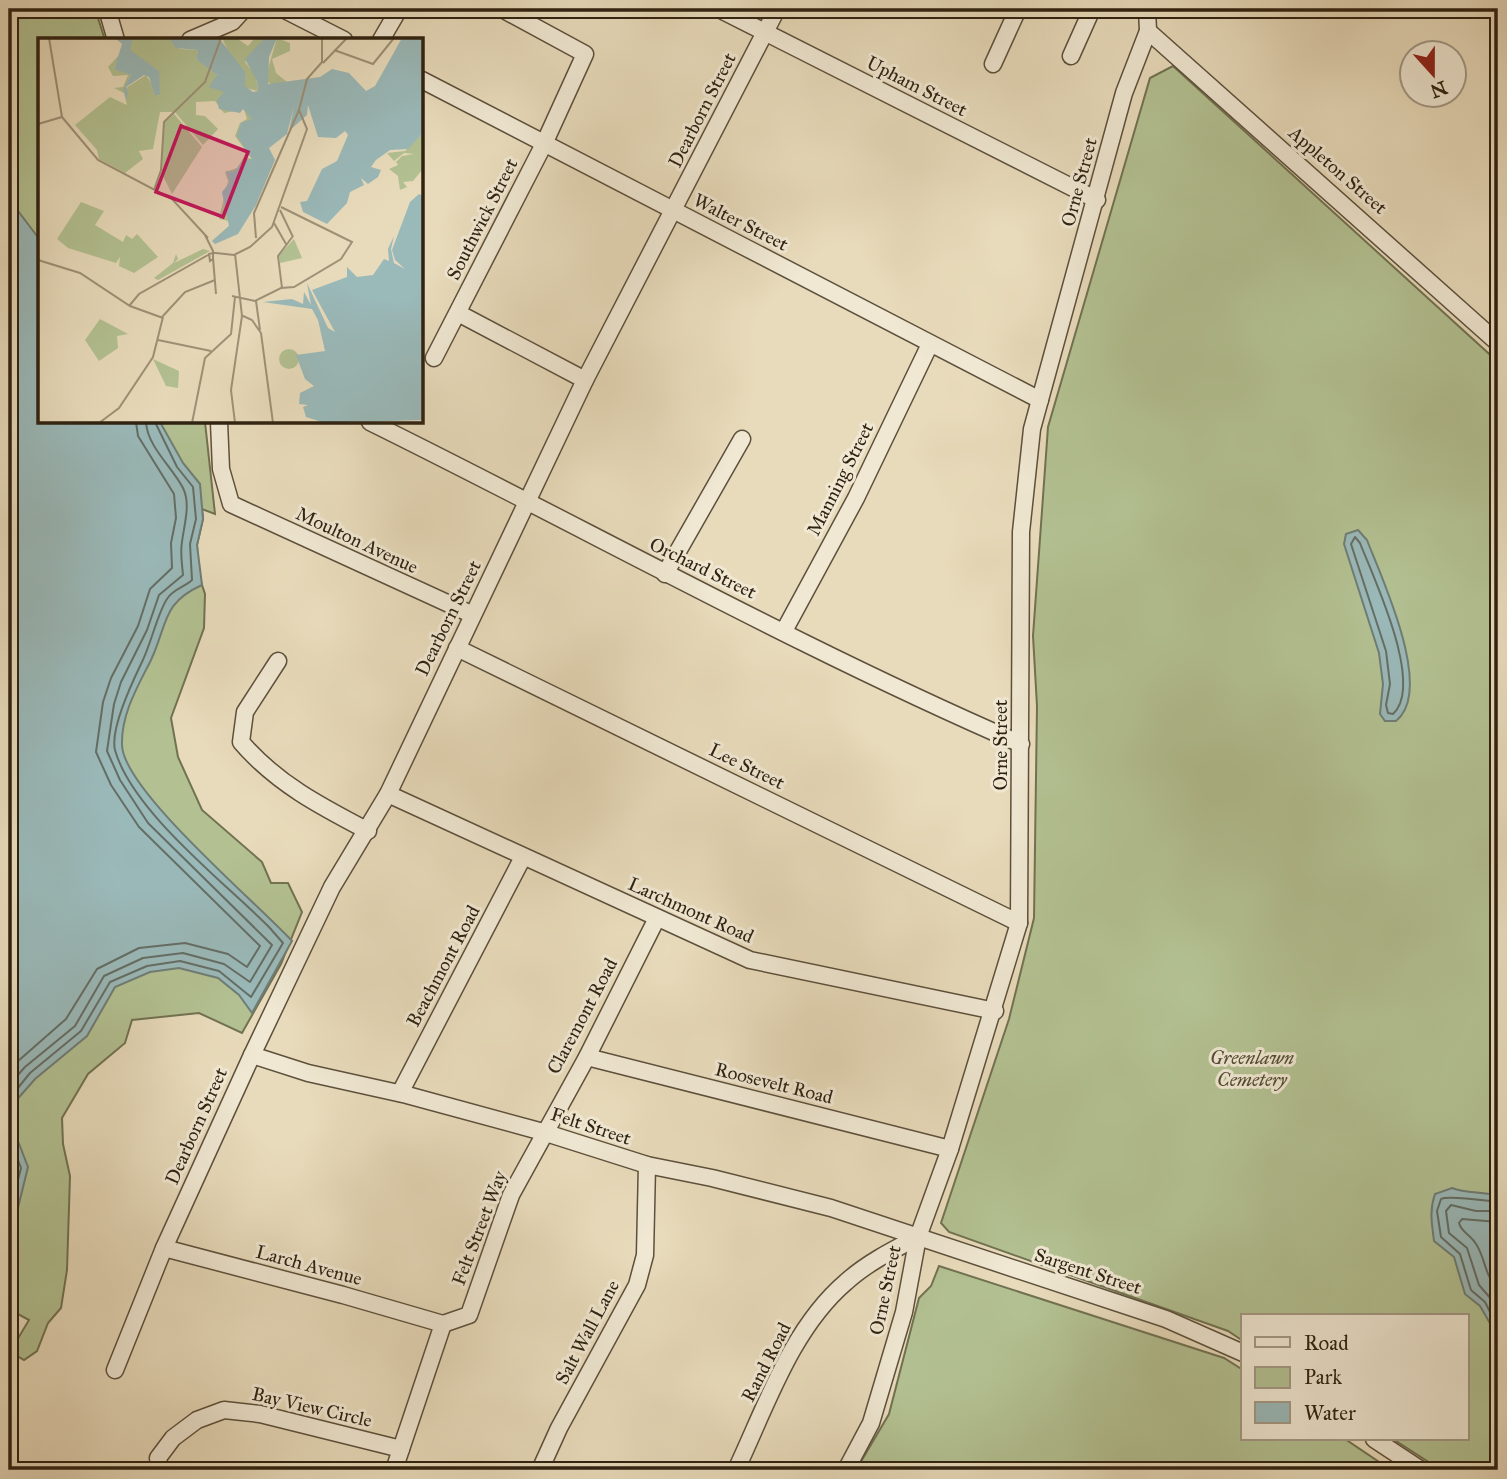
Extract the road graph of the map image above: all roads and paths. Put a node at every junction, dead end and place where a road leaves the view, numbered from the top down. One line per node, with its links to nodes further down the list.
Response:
1 (107, 9): 13 (street)
2 (244, 9): 14 (street)
3 (283, 9): 15 (street)
4 (399, 9): 16 (street)
5 (502, 9): 20 (street, Southwick Street)
6 (719, 9): 12 (street, Upham Street)
7 (777, 9): 12 (street, Dearborn Street)
8 (1018, 9): 18 (street)
9 (1092, 9): 17 (street)
10 (1147, 9): 11 (street, Orne Street)
11 (1148, 31): 21 (street, Orne Street); 24 (street, Appleton Street)
12 (766, 33): 21 (street, Upham Street); 22 (street, Dearborn Street)
13 (115, 38)
14 (195, 38)
15 (340, 38)
16 (382, 38)
17 (1071, 56)
18 (993, 64)
19 (424, 81): 20 (street, Walter Street)
20 (544, 144): 22 (street, Walter Street); 23 (street, Southwick Street)
21 (1097, 200): 28 (street, Orne Street)
22 (673, 211): 25 (street, Walter Street); 27 (street, Dearborn Street)
23 (458, 313): 26 (street, Southwick Street); 27 (street)
24 (1498, 343)
25 (930, 344): 28 (street, Walter Street); 35 (street, Manning Street)
26 (434, 358)
27 (585, 380): 32 (street, Dearborn Street)
28 (1040, 400): 38 (street, Orne Street)
29 (219, 424): 34 (street, Moulton Avenue)
30 (374, 424): 32 (street, Orchard Street)
31 (742, 439): 33 (street)
32 (530, 501): 33 (street, Orchard Street); 34 (street, Dearborn Street)
33 (665, 574): 35 (street, Orchard Street)
34 (471, 614): 36 (street, Dearborn Street)
35 (784, 631): 38 (street, Orchard Street)
36 (457, 648): 39 (street, Dearborn Street); 43 (street, Lee Street)
37 (278, 661): 40 (street)
38 (1021, 744): 43 (street, Orne Street)
39 (388, 794): 40 (street, Dearborn Street); 41 (street, Larchmont Road)
40 (368, 831): 45 (street, Dearborn Street)
41 (523, 858): 42 (street, Larchmont Road); 47 (street, Beachmont Road)
42 (657, 918): 44 (street, Larchmont Road); 46 (street, Claremont Road)
43 (1019, 923): 44 (street, Orne Street)
44 (995, 1011): 49 (street, Orne Street)
45 (251, 1055): 47 (street, Felt Street); 52 (street, Dearborn Street)
46 (587, 1057): 48 (street, Claremont Road); 49 (street, Roosevelt Road)
47 (400, 1093): 48 (street, Felt Street)
48 (543, 1132): 50 (street, Felt Street); 53 (street, Felt Street Way)
49 (950, 1149): 51 (street, Orne Street)
50 (647, 1165): 51 (street, Felt Street); 60 (street, Salt Wall Lane)
51 (918, 1237): 54 (street, Sargent Street); 61 (street, Rand Road); 62 (street, Orne Street)
52 (164, 1248): 53 (street, Larch Avenue); 55 (street, Dearborn Street)
53 (443, 1324): 57 (street)
54 (1241, 1352)
55 (115, 1370)
56 (1376, 1440): 63 (street)
57 (401, 1449): 58 (street, Bay View Circle); 59 (street)
58 (160, 1470)
59 (394, 1470)
60 (540, 1470)
61 (736, 1470)
62 (846, 1470)
63 (1421, 1470)

